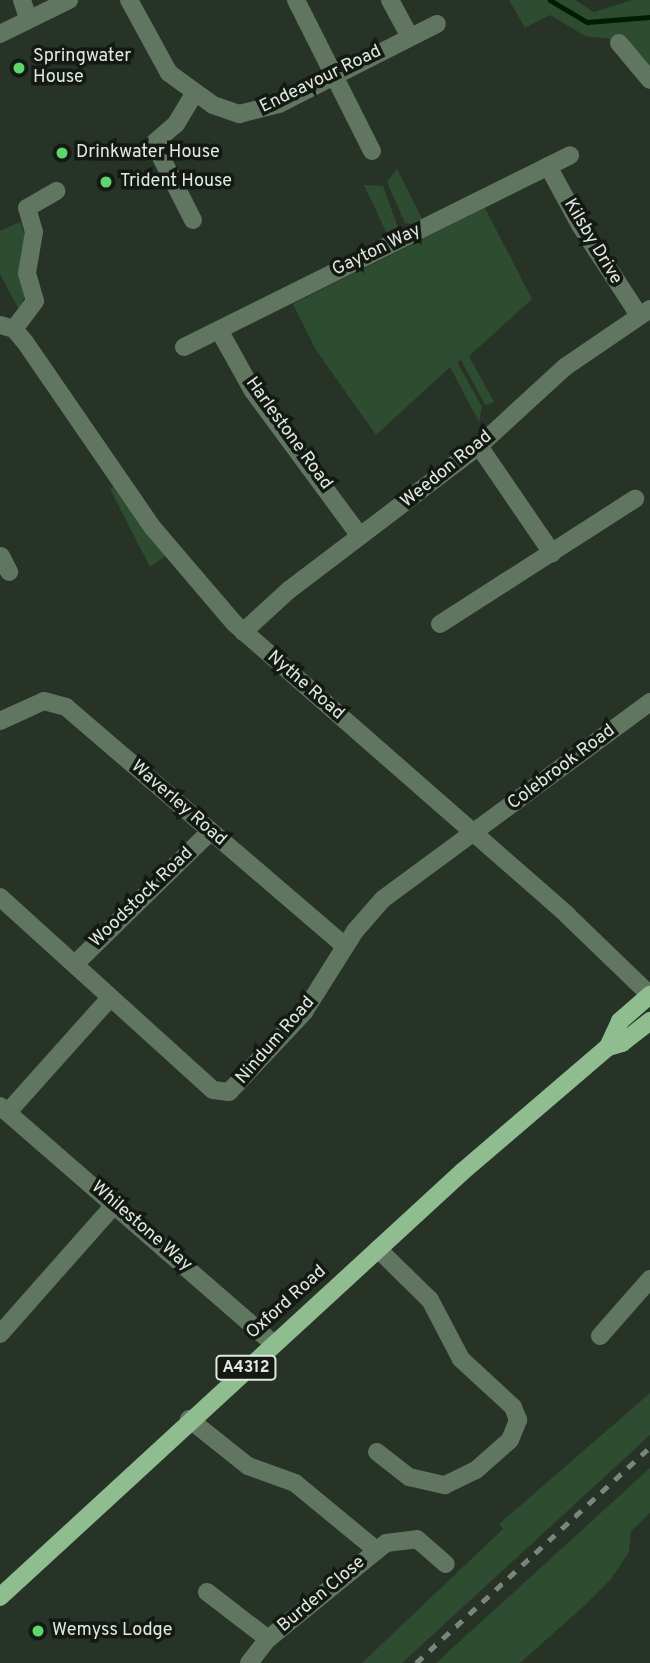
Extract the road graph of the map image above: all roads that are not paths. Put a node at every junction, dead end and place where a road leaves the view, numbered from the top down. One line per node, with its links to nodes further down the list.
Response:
1 (22, 0): 6 (street)
2 (69, 0): 6 (street)
3 (129, 0): 13 (street, Endeavour Road)
4 (296, 0): 11 (street)
5 (390, 0): 9 (street)
6 (28, 19): 8 (street)
7 (437, 24): 9 (street, Endeavour Road)
8 (0, 34)
9 (410, 37): 11 (street, Endeavour Road)
10 (620, 43): 12 (street)
11 (335, 75): 13 (street, Endeavour Road); 14 (street)
12 (650, 80)
13 (194, 94): 18 (street)
14 (372, 151)
15 (570, 155): 16 (street, Gayton Way)
16 (548, 166): 19 (street, Kilsby Drive); 21 (street, Gayton Way)
17 (57, 191): 20 (street)
18 (192, 220)
19 (645, 312): 23 (street, Weedon Road)
20 (7, 327): 28 (street, Nythe Road)
21 (219, 330): 22 (street, Gayton Way); 25 (street, Harlestone Road)
22 (184, 347)
23 (479, 446): 25 (street, Weedon Road); 26 (street)
24 (635, 499): 26 (street)
25 (360, 536): 28 (street, Weedon Road)
26 (552, 553): 27 (street)
27 (440, 624)
28 (243, 632): 32 (street, Nythe Road)
29 (650, 702): 32 (street, Colebrook Road)
30 (0, 721): 31 (street, Waverley Road)
31 (210, 832): 34 (street, Waverley Road); 35 (street, Woodstock Road)
32 (475, 834): 34 (street, Nindum Road); 36 (street, Nythe Road)
33 (0, 897): 35 (street, Nindum Road)
34 (345, 946): 37 (street, Nindum Road)
35 (75, 964): 37 (street, Nindum Road)
36 (650, 995): 39 (main road, Oxford Road / A4312)
37 (110, 998): 40 (street, Whilestone Way)
38 (650, 1021): 39 (main road, Oxford Road / A4312)
39 (608, 1047): 42 (main road, Oxford Road / A4312)
40 (4, 1109): 41 (street, Whilestone Way)
41 (114, 1204): 44 (street); 46 (street, Whilestone Way)
42 (378, 1249): 46 (main road, Oxford Road / A4312); 48 (street)
43 (650, 1279): 45 (street)
44 (0, 1334)
45 (600, 1336)
46 (273, 1343): 47 (main road, Oxford Road / A4312)
47 (189, 1419): 49 (street, Burden Close); 52 (main road, Oxford Road / A4312)
48 (377, 1452)
49 (375, 1549): 50 (street, Burden Close); 53 (street, Burden Close)
50 (446, 1564)
51 (207, 1592): 53 (street, Burden Close)
52 (0, 1597)
53 (268, 1639): 54 (street, Burden Close)
54 (249, 1663)

